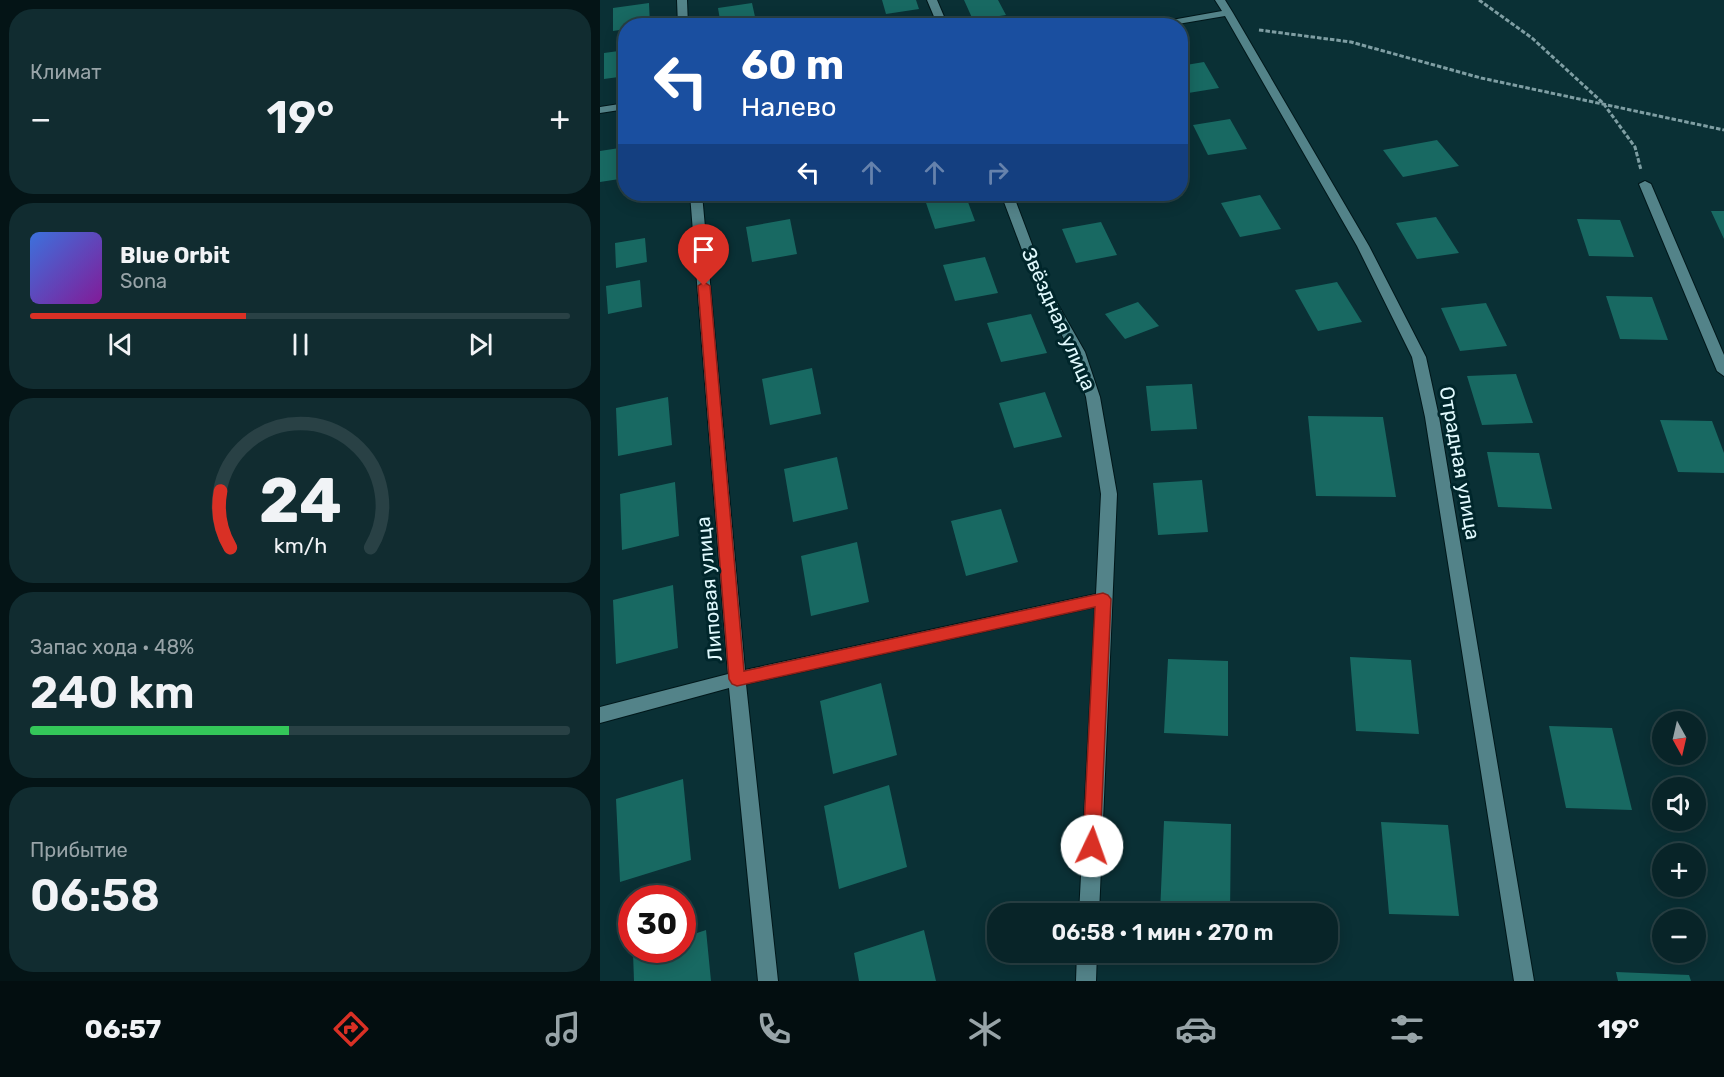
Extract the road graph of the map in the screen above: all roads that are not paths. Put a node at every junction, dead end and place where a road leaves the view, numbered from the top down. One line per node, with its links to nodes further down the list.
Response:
1 (682, 0): 4 (street)
2 (932, 0): 5 (street)
3 (1224, 6): 6 (street); 20 (street, Отрадная улица)
4 (683, 18)
5 (940, 18)
6 (1175, 18)
7 (618, 107): 8 (street)
8 (600, 110)
9 (1645, 184): 12 (street)
10 (697, 201): 14 (street, Липовая улица)
11 (1010, 201): 13 (street, Звёздная улица)
12 (1724, 371)
13 (1103, 599): 14 (street); 16 (street, Звёздная улица)
14 (737, 679): 15 (street); 18 (street, Липовая улица)
15 (600, 715)
16 (1089, 903)
17 (1087, 963): 19 (street)
18 (768, 981)
19 (1086, 981)
20 (1524, 981)

